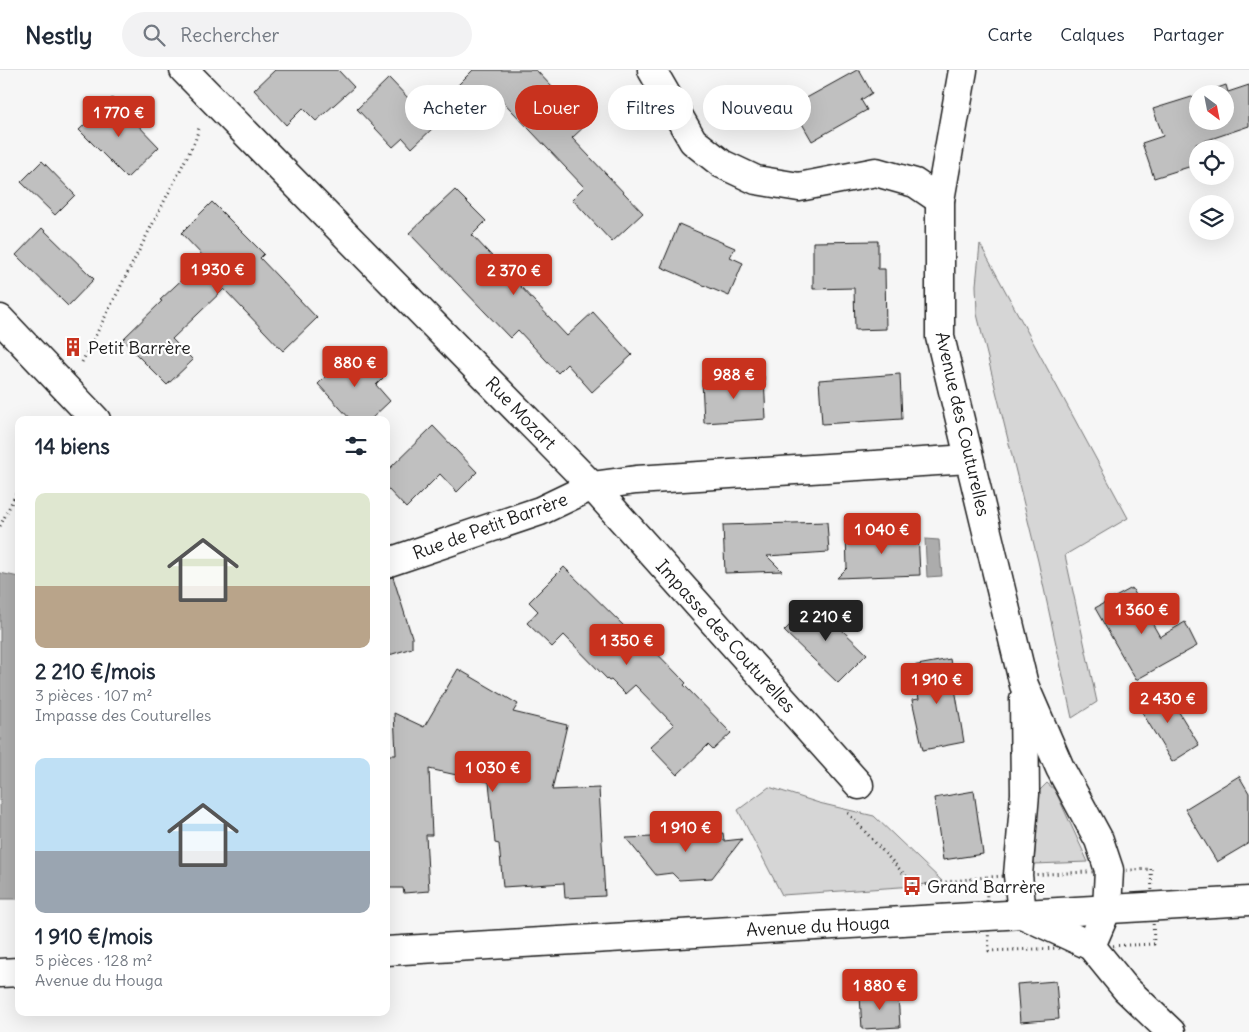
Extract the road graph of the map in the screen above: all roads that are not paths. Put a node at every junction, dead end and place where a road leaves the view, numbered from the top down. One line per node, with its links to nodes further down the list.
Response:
1 (184, 70): 8 (street, Rue Mozart)
2 (652, 70): 4 (street)
3 (963, 70): 4 (street, Avenue des Couturelles)
4 (940, 200): 7 (street, Avenue des Couturelles)
5 (0, 319): 6 (street)
6 (92, 416)
7 (969, 459): 8 (street); 10 (street, Avenue des Couturelles)
8 (592, 486): 9 (street, Rue de Petit Barrère); 11 (street, Impasse des Couturelles)
9 (390, 562)
10 (1024, 685): 13 (street, Avenue des Couturelles); 14 (street, Avenue des Couturelles)
11 (859, 785)
12 (1249, 901): 13 (street, Avenue du Houga)
13 (1107, 909): 14 (street, Avenue du Houga); 15 (street, Avenue des Couturelles)
14 (1022, 914): 15 (street); 16 (street, Avenue du Houga)
15 (1091, 946): 19 (street)
16 (390, 951)
17 (15, 972): 18 (street)
18 (0, 973)
19 (1171, 1032)

